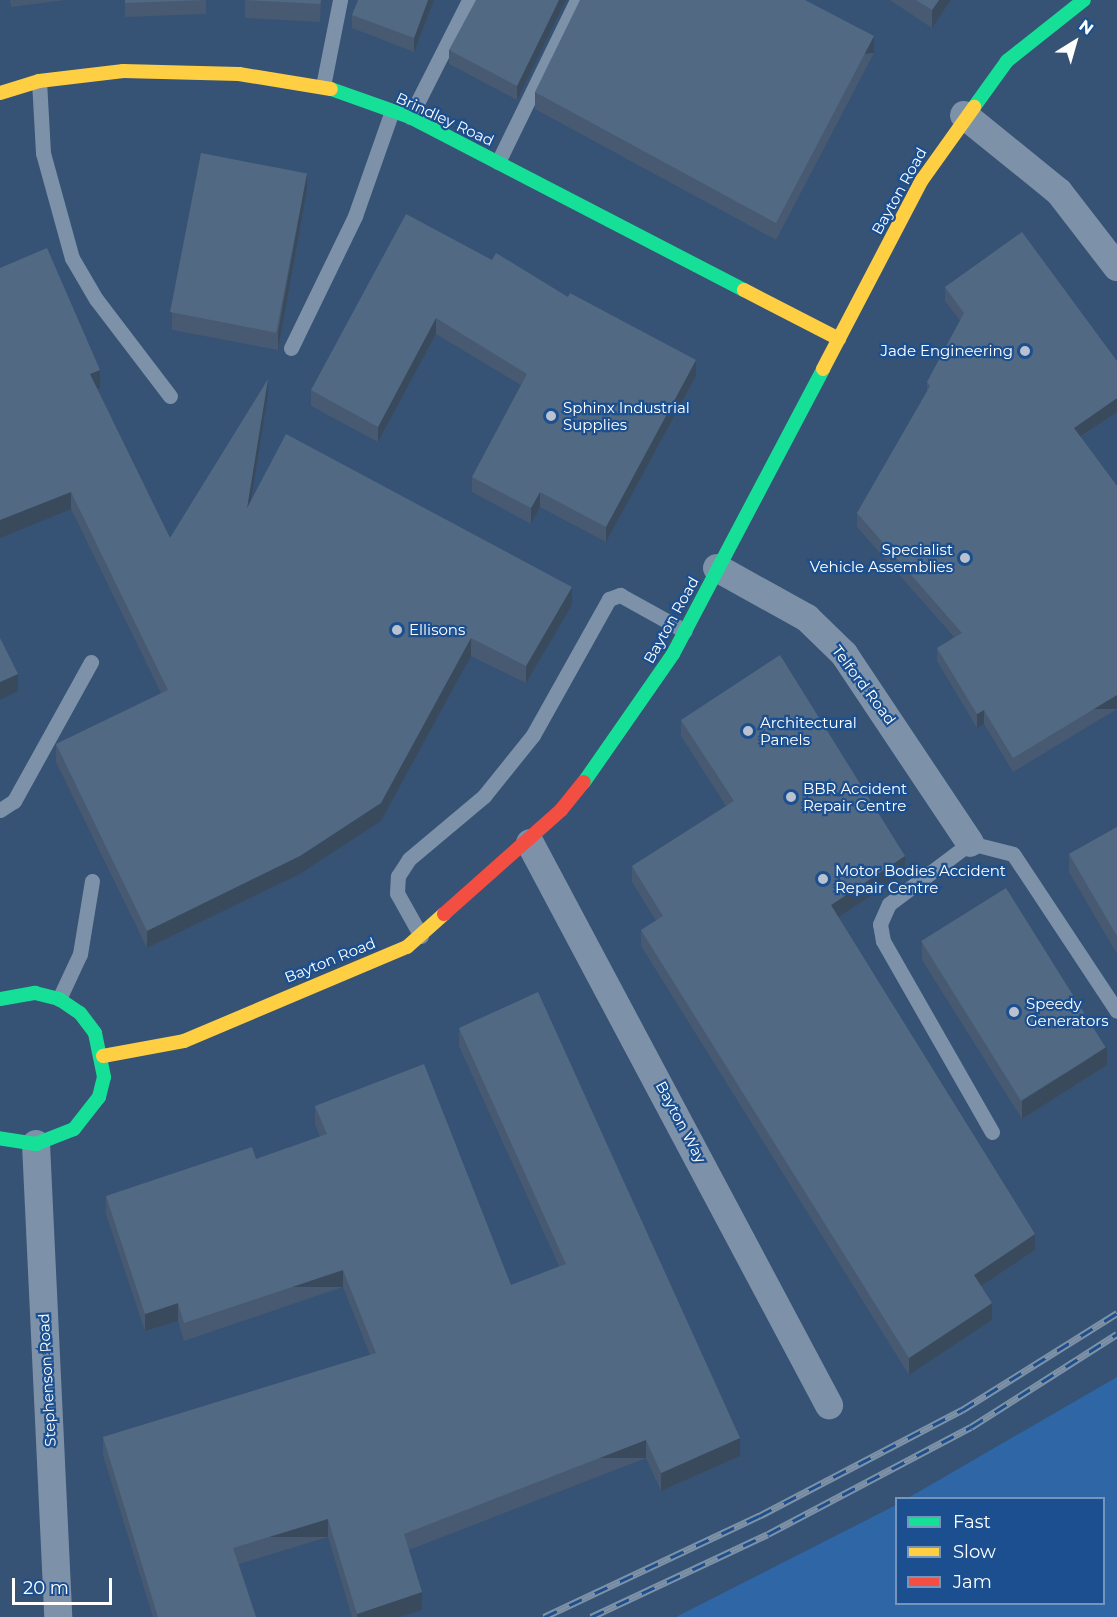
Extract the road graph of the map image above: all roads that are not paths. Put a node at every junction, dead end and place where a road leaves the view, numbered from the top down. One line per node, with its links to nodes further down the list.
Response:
1 (340, 0): 6 (lane)
2 (469, 0): 10 (lane)
3 (578, 0): 11 (lane)
4 (1084, 0): 9 (street, Bayton Road)
5 (39, 81): 6 (street, Brindley Road); 7 (street, Brindley Road); 15 (lane)
6 (323, 86): 8 (street, Brindley Road)
7 (0, 93)
8 (392, 111): 10 (street, Brindley Road); 14 (lane)
9 (964, 115): 12 (street); 13 (street, Bayton Road)
10 (411, 117): 11 (street, Brindley Road)
11 (498, 162): 13 (street, Brindley Road)
12 (1117, 267)
13 (839, 339): 16 (street, Bayton Road)
14 (291, 348)
15 (170, 396)
16 (717, 568): 17 (street, Bayton Road); 21 (street, Telford Road)
17 (685, 631): 20 (street, Bayton Road); 23 (lane)
18 (91, 662): 19 (lane)
19 (0, 810)
20 (530, 843): 23 (street, Bayton Road); 31 (street, Bayton Way)
21 (970, 843): 26 (lane); 28 (lane)
22 (92, 881): 25 (lane)
23 (421, 936): 27 (street, Bayton Road)
24 (0, 999): 25 (street)
25 (59, 999): 27 (street)
26 (1117, 1011)
27 (104, 1056): 30 (street)
28 (992, 1132)
29 (0, 1138): 30 (street)
30 (36, 1144): 32 (street, Stephenson Road)
31 (829, 1405)
32 (58, 1617)

